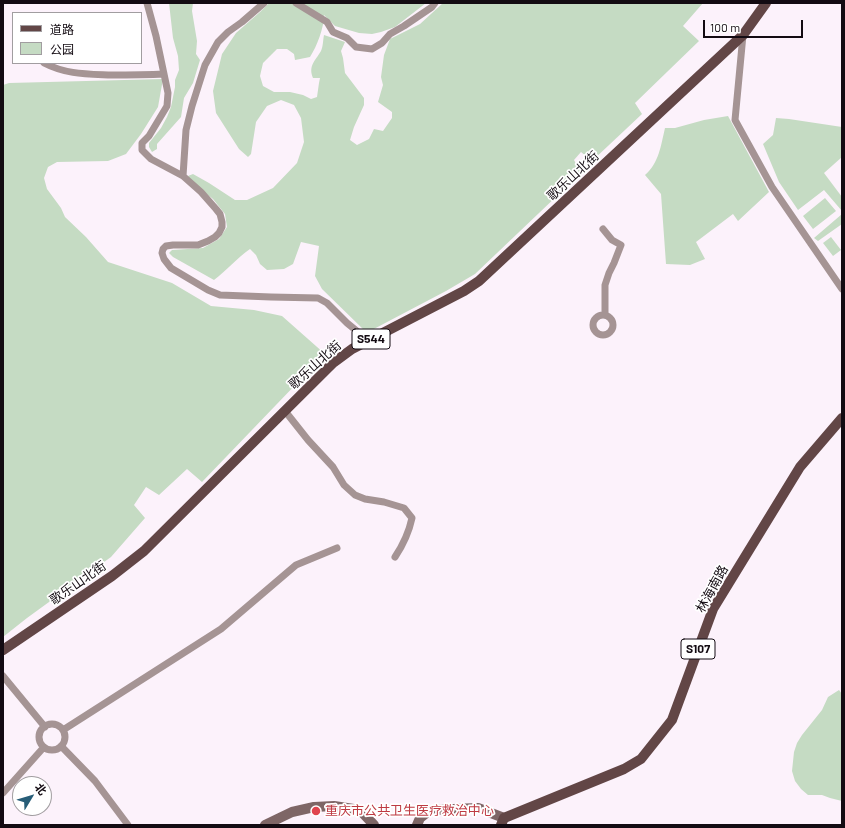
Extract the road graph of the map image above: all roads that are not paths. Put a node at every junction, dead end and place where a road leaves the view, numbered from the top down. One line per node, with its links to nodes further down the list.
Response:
1 (147, 3): 8 (street)
2 (264, 3): 9 (street)
3 (296, 3): 4 (street)
4 (435, 3)
5 (766, 3): 6 (main road, S544)
6 (743, 35): 11 (street); 13 (main road, 歌乐山北街 / S544)
7 (46, 64): 8 (street)
8 (164, 74): 9 (street)
9 (183, 176): 13 (street)
10 (603, 229): 12 (street)
11 (842, 289)
12 (605, 315)
13 (369, 340): 14 (main road, 歌乐山北街 / S544)
14 (285, 411): 17 (street); 18 (main road, 歌乐山北街 / S544)
15 (842, 418): 25 (main road, 林海南路 / S107)
16 (337, 548): 21 (street)
17 (395, 557)
18 (3, 650)
19 (3, 676): 20 (street)
20 (45, 727): 21 (street); 22 (street)
21 (63, 730): 23 (street)
22 (44, 746): 23 (street); 24 (street)
23 (61, 746): 26 (street)
24 (3, 793)
25 (502, 821): 29 (main road)
26 (128, 825)
27 (265, 825): 28 (main road)
28 (374, 825)
29 (417, 825)

